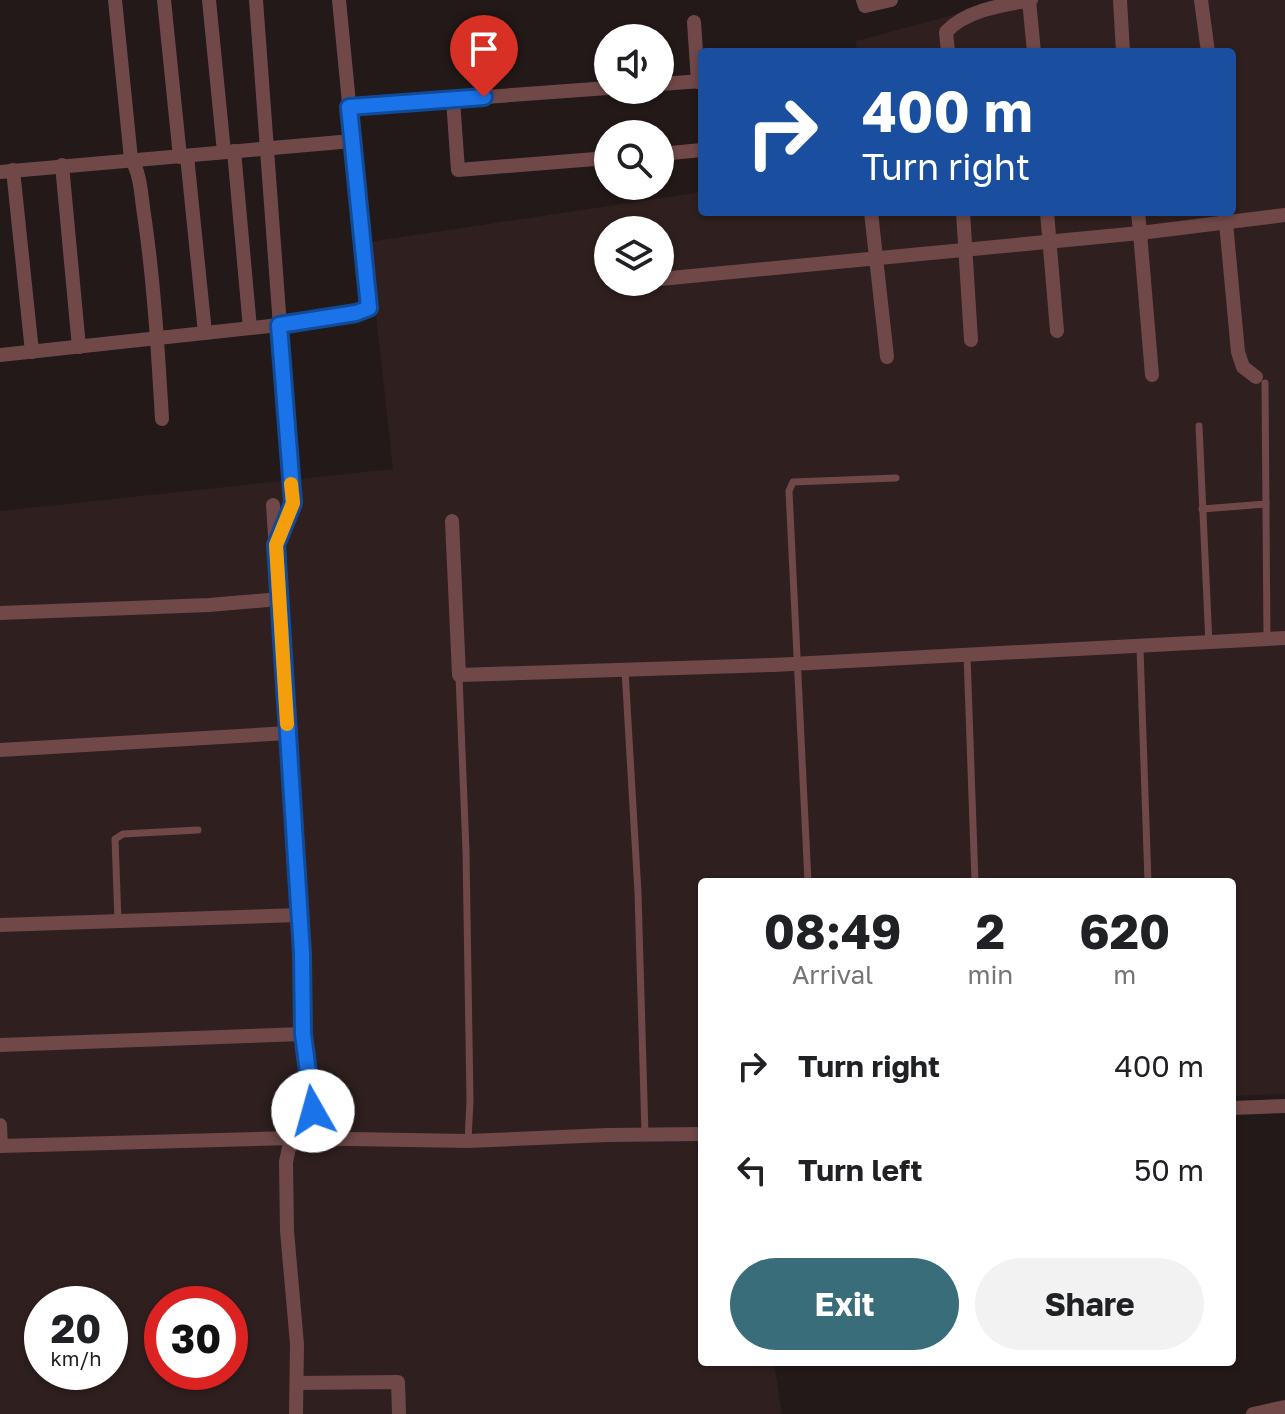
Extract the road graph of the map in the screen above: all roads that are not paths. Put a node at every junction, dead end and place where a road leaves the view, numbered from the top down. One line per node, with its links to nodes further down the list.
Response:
1 (115, 0): 28 (street)
2 (164, 0): 27 (street)
3 (209, 0): 25 (street)
4 (256, 0): 23 (street)
5 (339, 0): 21 (street)
6 (863, 0): 7 (street)
7 (891, 0)
8 (1030, 0): 12 (street); 13 (street)
9 (1120, 0): 14 (street)
10 (1201, 0): 15 (street)
11 (694, 22): 16 (street)
12 (948, 48)
13 (1034, 48)
14 (1123, 48)
15 (1207, 48)
16 (698, 61)
17 (698, 81): 18 (street)
18 (674, 83)
19 (594, 89): 20 (street)
20 (453, 100): 21 (street); 29 (street)
21 (349, 107): 22 (street)
22 (352, 141): 23 (street); 43 (street)
23 (266, 147): 25 (street); 43 (street)
24 (698, 150): 26 (street)
25 (229, 151): 27 (street); 44 (street)
26 (674, 153)
27 (183, 156): 28 (street); 46 (street)
28 (131, 159): 30 (street); 47 (street)
29 (594, 159)
30 (62, 165): 31 (street); 49 (street)
31 (6, 171): 50 (street)
32 (1285, 215): 37 (street)
33 (871, 216): 41 (street)
34 (963, 216): 40 (street)
35 (1047, 216): 39 (street)
36 (1138, 216): 38 (street)
37 (1226, 217): 38 (street); 54 (street)
38 (1140, 233): 39 (street); 53 (street)
39 (1049, 243): 40 (street); 45 (street)
40 (966, 250): 41 (street); 48 (street)
41 (875, 258): 42 (street); 52 (street)
42 (674, 278)
43 (279, 325): 44 (street); 62 (street)
44 (250, 328): 46 (street)
45 (1057, 331)
46 (205, 333): 47 (street)
47 (157, 339): 49 (street); 55 (street)
48 (971, 340)
49 (79, 347): 50 (street)
50 (32, 352): 51 (street)
51 (0, 355)
52 (887, 357)
53 (1152, 375)
54 (1261, 380): 58 (lane)
55 (162, 419)
56 (1199, 426): 60 (lane)
57 (896, 478): 70 (lane)
58 (1266, 504): 60 (lane); 66 (lane)
59 (273, 505): 62 (street)
60 (1202, 509): 67 (lane)
61 (452, 521): 72 (street)
62 (276, 545): 63 (street)
63 (280, 599): 64 (street); 73 (street)
64 (0, 613)
65 (1285, 638): 66 (street)
66 (1267, 640): 67 (street)
67 (1209, 644): 68 (street)
68 (1140, 648): 69 (street); 78 (lane)
69 (967, 655): 70 (street); 77 (lane)
70 (796, 663): 71 (street); 76 (lane)
71 (625, 670): 72 (street); 87 (lane)
72 (459, 675): 90 (lane)
73 (288, 733): 74 (street); 79 (street)
74 (0, 750)
75 (198, 830): 80 (lane)
76 (808, 878)
77 (975, 878)
78 (1148, 878)
79 (299, 915): 80 (street); 82 (street)
80 (118, 921): 81 (street)
81 (0, 925)
82 (303, 1034): 83 (street); 89 (street)
83 (0, 1045)
84 (1285, 1106): 85 (street)
85 (1236, 1108)
86 (0, 1125): 91 (street)
87 (645, 1134): 88 (street); 90 (street)
88 (698, 1134)
89 (291, 1138): 90 (street); 91 (street); 92 (street)
90 (468, 1141)
91 (1, 1146)
92 (297, 1383): 94 (street); 95 (street)
93 (1285, 1407): 96 (street)
94 (296, 1414)
95 (399, 1414)
96 (1253, 1414)

